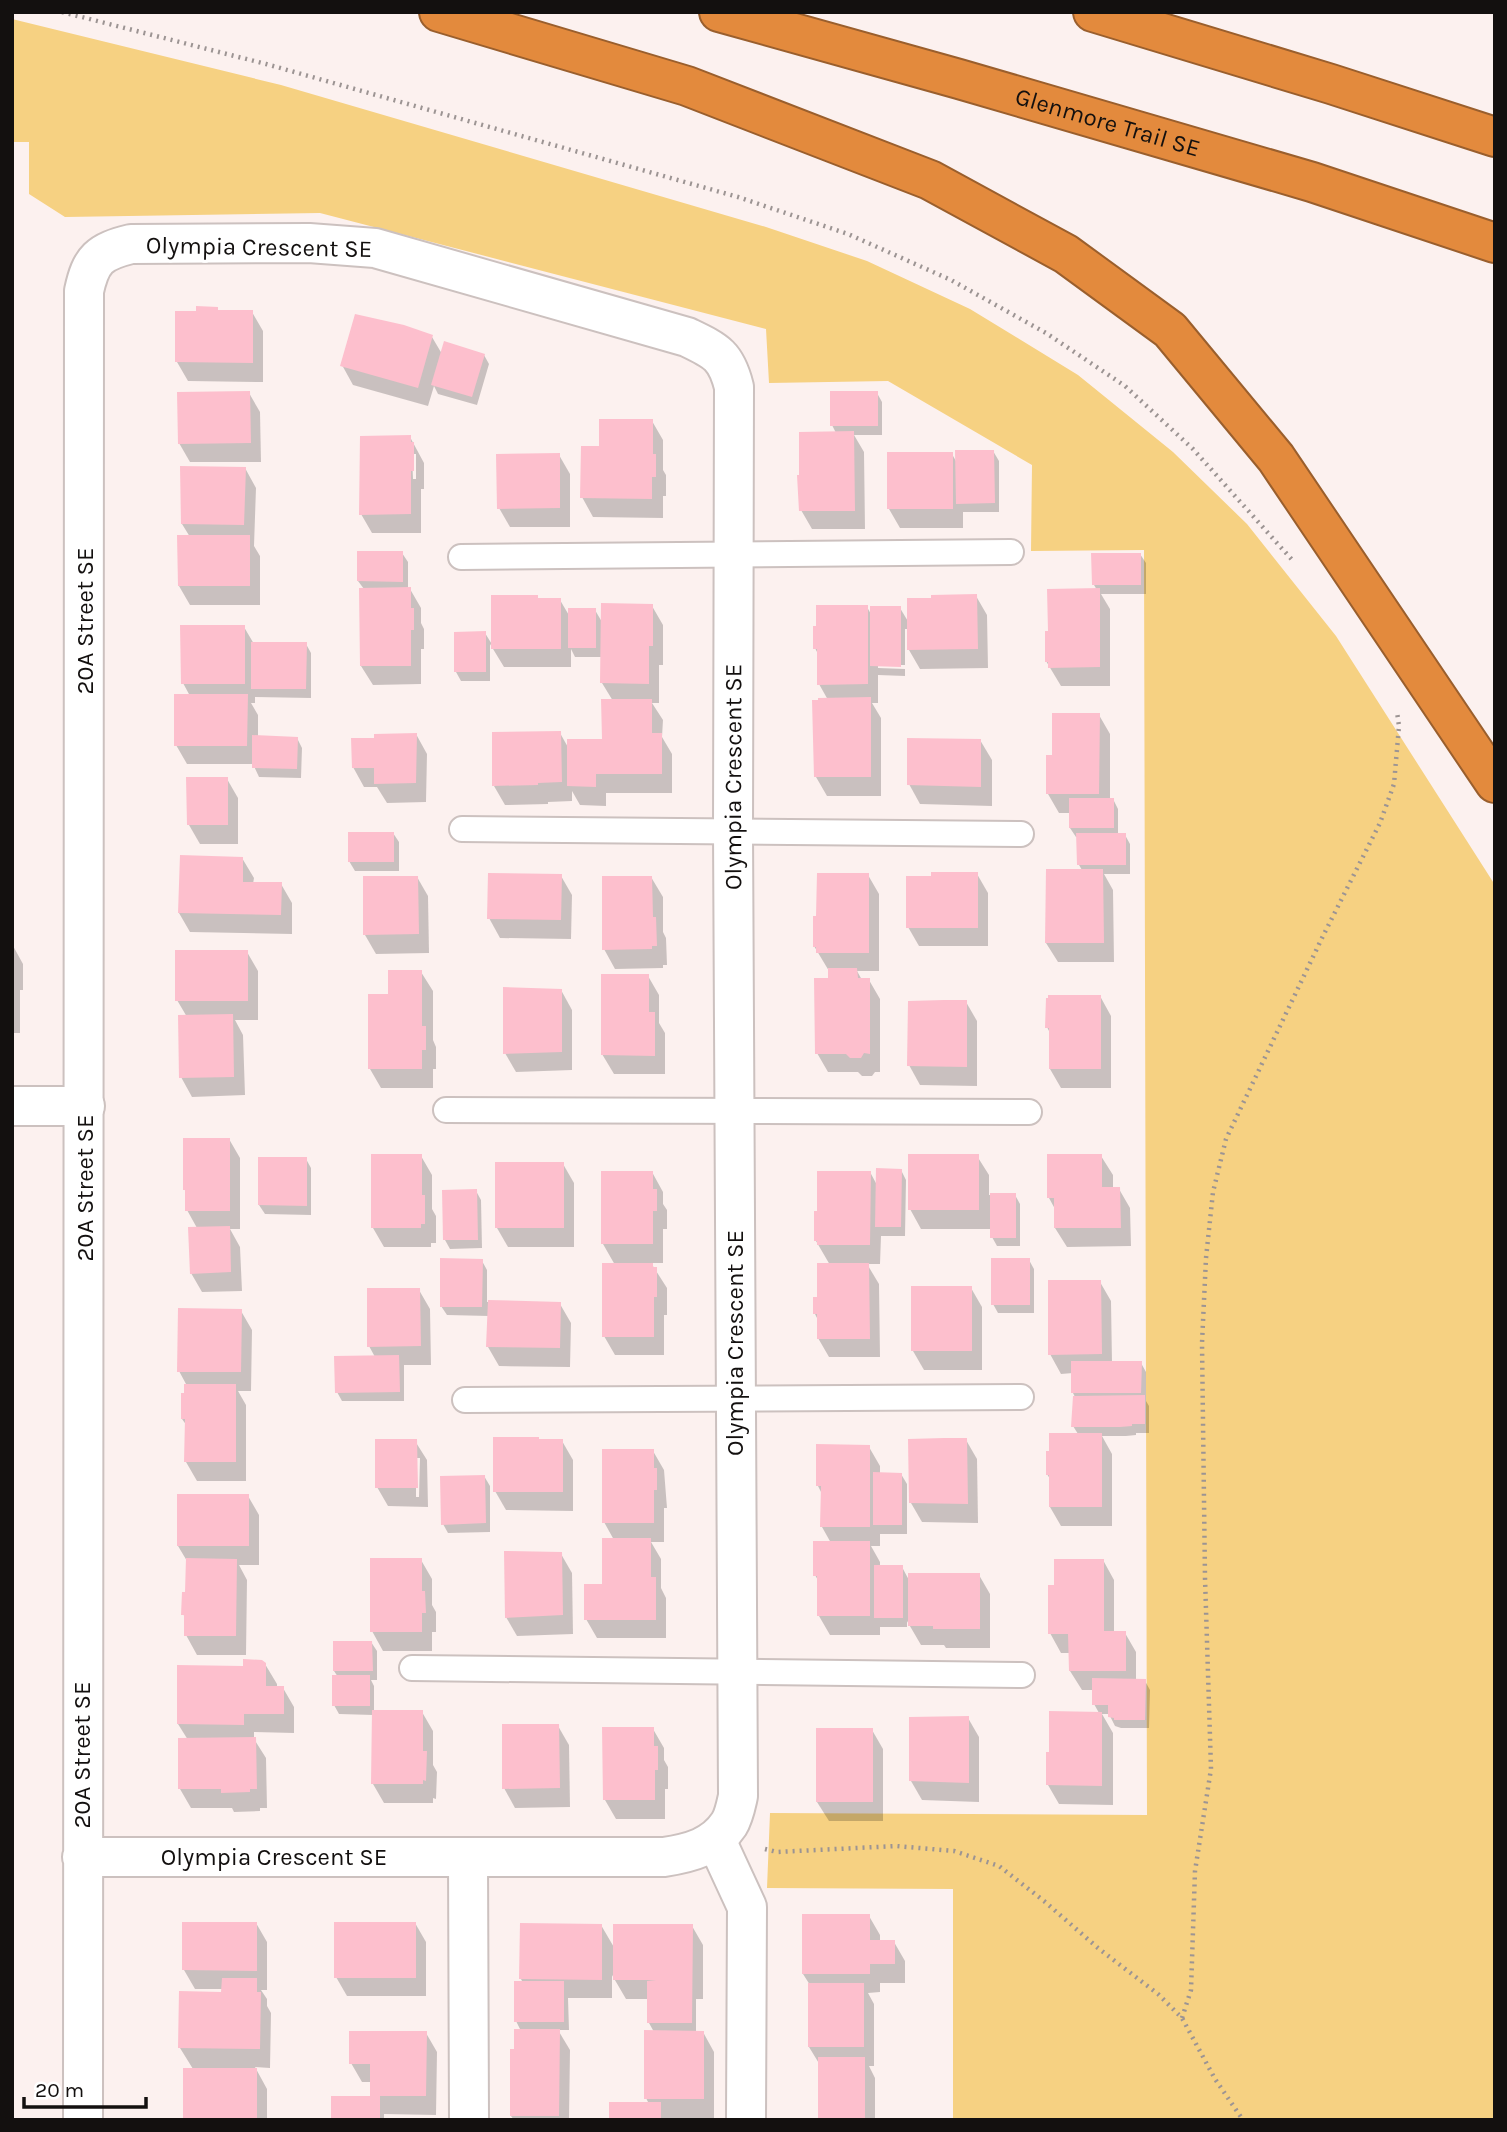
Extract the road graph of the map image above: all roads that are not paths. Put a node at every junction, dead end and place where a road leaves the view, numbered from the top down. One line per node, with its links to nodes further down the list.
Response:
1 (439, 12): 10 (highway)
2 (719, 12): 5 (highway, Glenmore Trail SE)
3 (1093, 12): 4 (highway)
4 (1495, 137)
5 (1495, 243)
6 (95, 259): 8 (street, Olympia Crescent SE); 15 (street, 20A Street SE)
7 (1012, 552): 8 (lane)
8 (733, 555): 9 (lane); 12 (street, Olympia Crescent SE)
9 (461, 557)
10 (1495, 783)
11 (462, 829): 12 (lane)
12 (733, 831): 13 (lane); 17 (street, Olympia Crescent SE)
13 (1021, 834)
14 (12, 1106): 15 (street)
15 (85, 1106): 26 (street, 20A Street SE)
16 (446, 1110): 17 (lane)
17 (734, 1111): 18 (lane); 20 (street, Olympia Crescent SE)
18 (1029, 1112)
19 (1021, 1397): 20 (lane)
20 (735, 1398): 21 (lane); 23 (street, Olympia Crescent SE)
21 (465, 1399)
22 (412, 1668): 23 (lane)
23 (736, 1672): 24 (lane); 25 (street, Olympia Crescent SE)
24 (1022, 1675)
25 (716, 1840): 27 (street, Olympia Crescent SE); 30 (street)
26 (82, 1857): 27 (street, Olympia Crescent SE); 28 (street, 20A Street SE)
27 (468, 1858): 29 (street)
28 (83, 2120)
29 (469, 2120)
30 (747, 2120)

